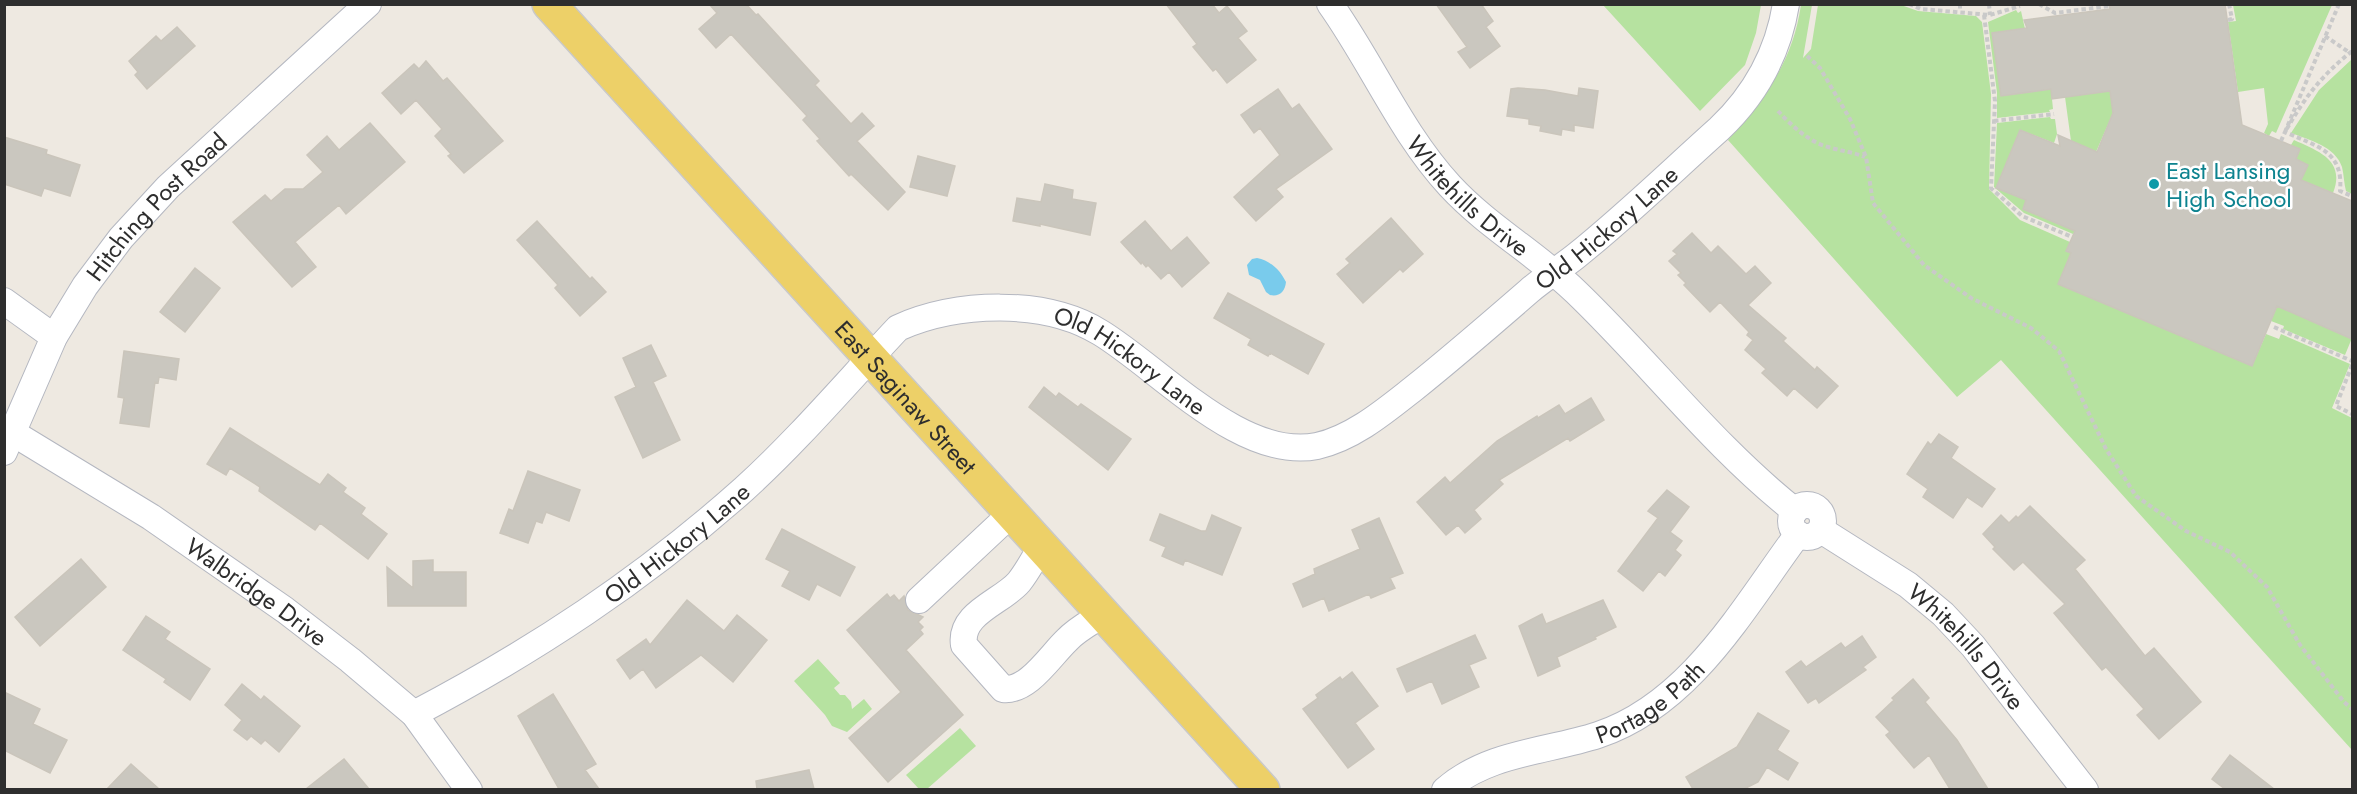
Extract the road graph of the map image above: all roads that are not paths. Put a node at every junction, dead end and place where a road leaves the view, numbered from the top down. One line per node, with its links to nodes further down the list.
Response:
1 (368, 4): 7 (street, Hitching Post Road)
2 (549, 4): 8 (main road, East Saginaw Street)
3 (1330, 4): 5 (street, Whitehills Drive)
4 (1786, 4): 5 (street, Old Hickory Lane)
5 (1553, 272): 8 (street, Old Hickory Lane); 11 (street, Whitehills Drive)
6 (4, 301): 7 (street)
7 (54, 337): 9 (street, Hitching Post Road)
8 (871, 356): 10 (main road, East Saginaw Street); 15 (street, Old Hickory Lane)
9 (9, 442): 15 (street, Walbridge Drive)
10 (1012, 513): 12 (main road, East Saginaw Street); 13 (street)
11 (1804, 525): 18 (street, Portage Path); 19 (street, Whitehills Drive)
12 (1042, 546): 14 (main road, East Saginaw Street); 14 (street)
13 (919, 600)
14 (1105, 613): 17 (main road, East Saginaw Street)
15 (414, 714): 16 (street, Walbridge Drive)
16 (469, 789)
17 (1263, 789)
18 (1445, 789)
19 (2085, 789)

